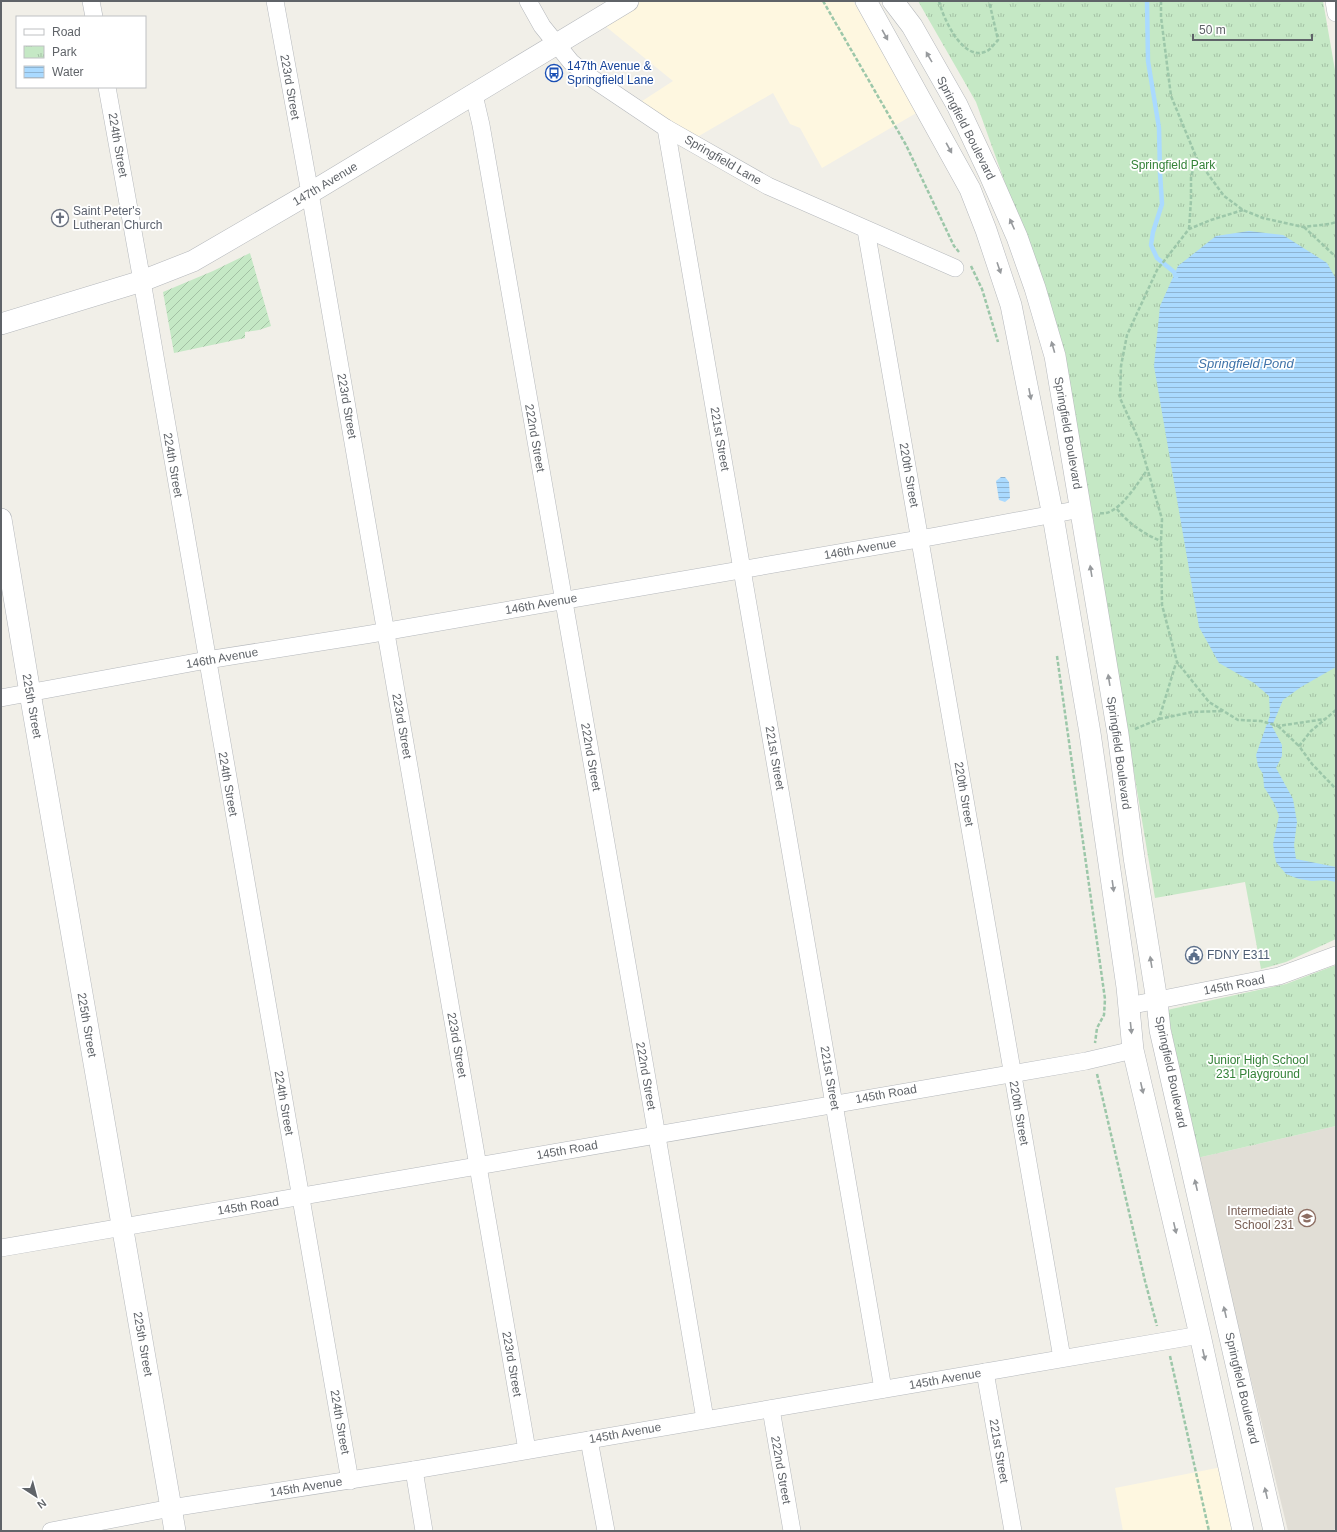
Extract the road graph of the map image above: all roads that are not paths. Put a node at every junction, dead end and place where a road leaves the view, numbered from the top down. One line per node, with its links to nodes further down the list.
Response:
1 (91, 1): 9 (street)
2 (275, 1): 14 (street, 223rd Street)
3 (528, 1): 10 (street, Springfield Lane)
4 (628, 1): 10 (street, 147th Avenue)
5 (866, 1): 20 (street, Springfield Boulevard, one-way to 20)
6 (893, 1): 19 (street, Springfield Boulevard, one-way to 6)
7 (1334, 1): 8 (street)
8 (1336, 13)
9 (94, 16)
10 (556, 44): 12 (street, 147th Avenue); 13 (street, Springfield Lane)
11 (107, 88): 17 (street, 224th Street)
12 (474, 95): 14 (street, 147th Avenue); 24 (street, 222nd Street)
13 (666, 128): 15 (street, Springfield Lane); 23 (street, 221st Street)
14 (310, 193): 17 (street, 147th Avenue); 25 (street, 223rd Street)
15 (866, 230): 16 (street, Springfield Lane); 22 (street, 220th Street)
16 (955, 268)
17 (142, 281): 18 (street, 147th Avenue); 26 (street, 224th Street)
18 (1, 324)
19 (1089, 511): 20 (street, 146th Avenue); 30 (street, Springfield Boulevard, one-way to 19)
20 (1053, 516): 22 (street, 146th Avenue); 31 (street, Springfield Boulevard, one-way to 31)
21 (1, 519): 27 (street, 225th Street)
22 (920, 539): 23 (street, 146th Avenue); 33 (street, 220th Street)
23 (742, 569): 24 (street, 146th Avenue); 34 (street, 221st Street)
24 (564, 600): 25 (street, 146th Avenue); 35 (street, 222nd Street)
25 (386, 631): 26 (street, 146th Avenue); 36 (street, 223rd Street)
26 (207, 660): 27 (street, 146th Avenue); 37 (street, 224th Street)
27 (30, 693): 28 (street, 146th Avenue); 38 (street, 225th Street)
28 (1, 698)
29 (1336, 955): 30 (street, 145th Road)
30 (1157, 1001): 31 (street, 145th Road); 58 (street, Springfield Boulevard, one-way to 30)
31 (1128, 1006): 32 (street, Springfield Boulevard, one-way to 32)
32 (1133, 1050): 33 (street, 145th Road); 40 (street, Springfield Boulevard, one-way to 40)
33 (1012, 1072): 34 (street, 145th Road); 41 (street, 220th Street)
34 (834, 1103): 35 (street, 145th Road); 43 (street, 221st Street)
35 (656, 1134): 36 (street, 145th Road); 45 (street, 222nd Street)
36 (478, 1165): 37 (street, 145th Road); 47 (street, 223rd Street)
37 (300, 1197): 38 (street, 145th Road); 49 (street, 224th Street)
38 (122, 1227): 39 (street, 145th Road); 50 (street, 225th Street)
39 (1, 1248)
40 (1200, 1334): 41 (street, 145th Avenue); 57 (street, Springfield Boulevard, one-way to 57)
41 (1062, 1358): 42 (street, 145th Avenue)
42 (985, 1372): 43 (street, 145th Avenue); 56 (street, 221st Street)
43 (883, 1389): 44 (street, 145th Avenue)
44 (770, 1408): 45 (street, 145th Avenue); 55 (street, 222nd Street)
45 (704, 1419): 46 (street, 145th Avenue)
46 (589, 1440): 47 (street, 145th Avenue); 54 (street)
47 (527, 1450): 48 (street, 145th Avenue)
48 (414, 1470): 49 (street, 145th Avenue); 53 (street)
49 (350, 1481): 50 (street, 145th Avenue)
50 (171, 1508): 51 (street, 145th Avenue); 52 (street, 225th Street)
51 (51, 1531)
52 (175, 1531)
53 (424, 1531)
54 (606, 1531)
55 (792, 1531)
56 (1013, 1531)
57 (1243, 1531)
58 (1274, 1531)

